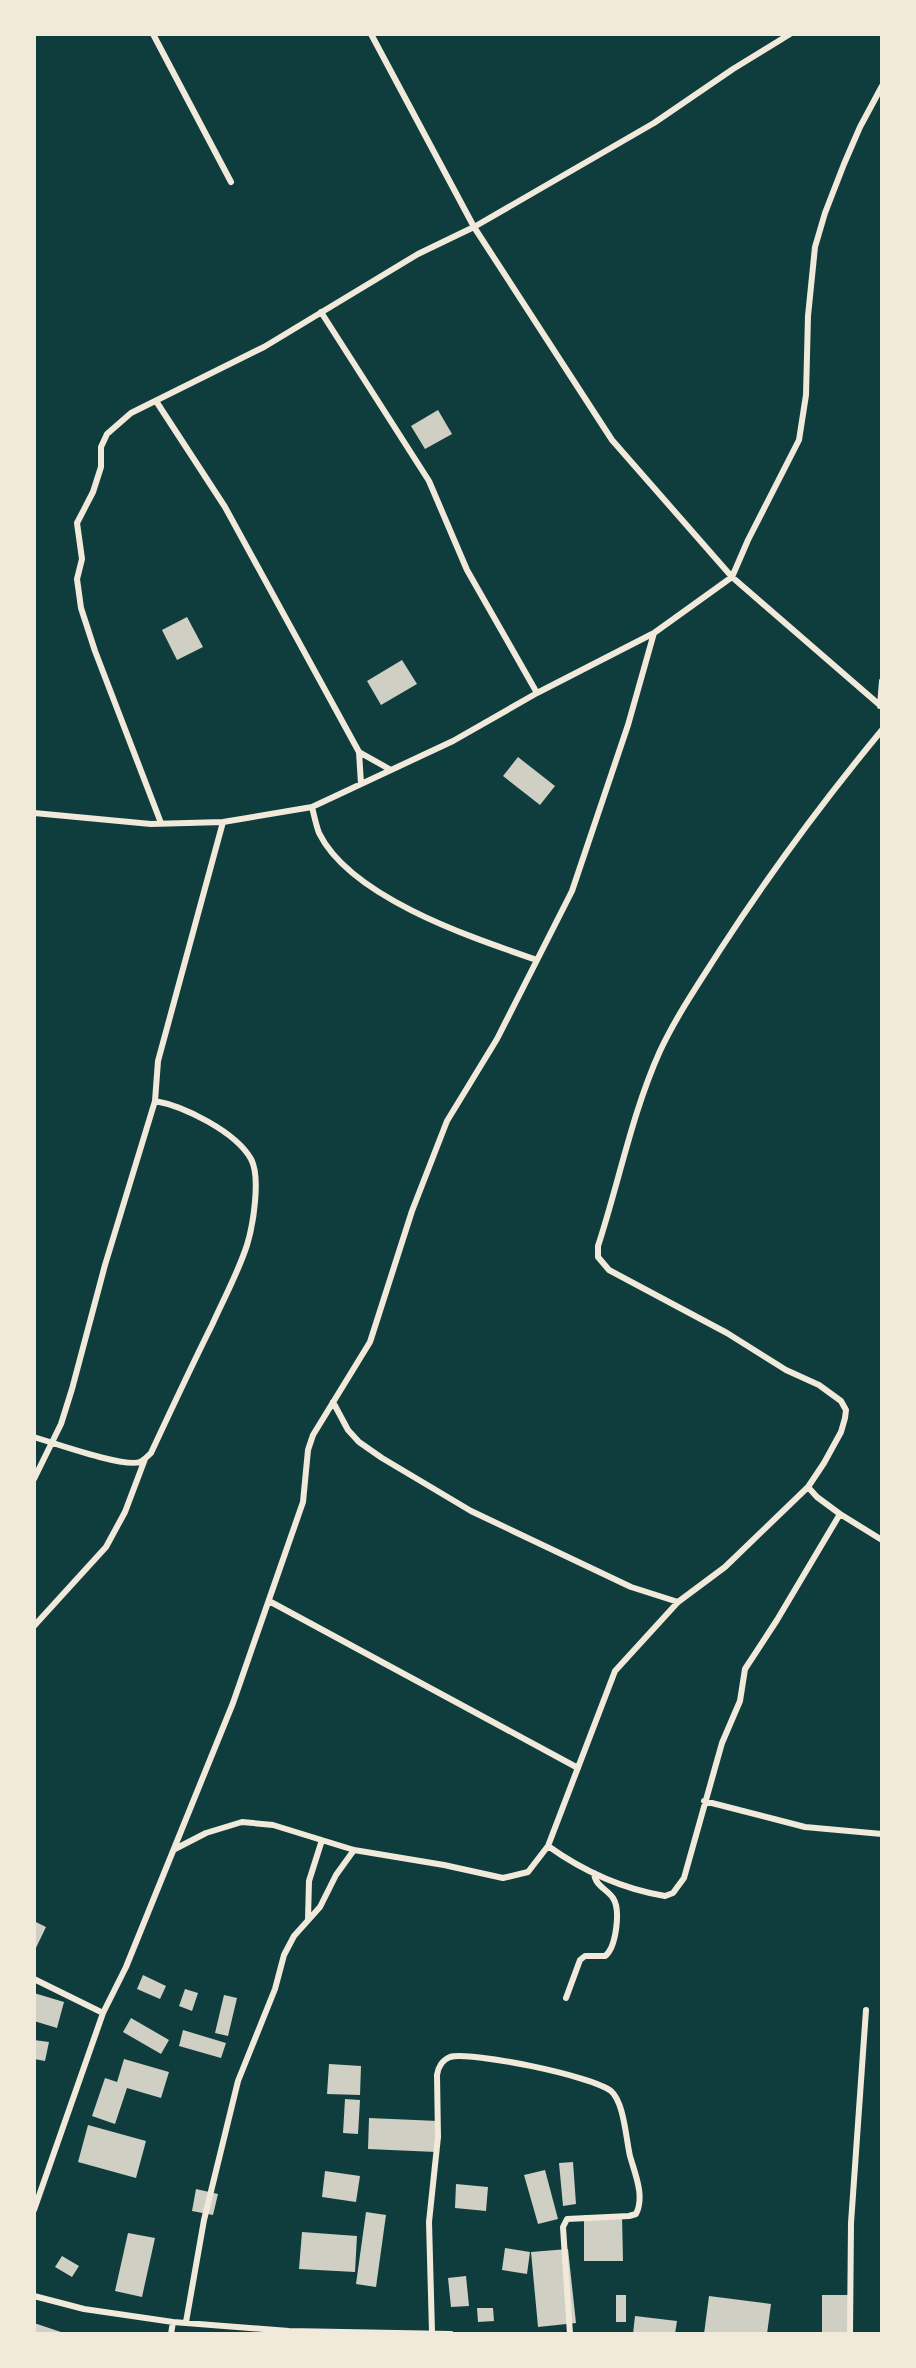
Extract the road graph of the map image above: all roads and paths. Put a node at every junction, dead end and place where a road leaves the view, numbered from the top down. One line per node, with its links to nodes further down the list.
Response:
1 (153, 34): 5 (street)
2 (371, 34): 6 (street)
3 (790, 34): 6 (street)
4 (882, 86): 9 (street)
5 (231, 182)
6 (474, 227): 7 (street); 9 (street)
7 (321, 312): 8 (street); 12 (street)
8 (156, 401): 15 (street); 21 (street)
9 (732, 577): 10 (street); 13 (street)
10 (654, 633): 12 (street); 22 (street)
11 (882, 681): 13 (street)
12 (537, 693): 16 (street)
13 (881, 706)
14 (882, 730): 29 (street)
15 (359, 752): 16 (street); 17 (street)
16 (390, 770): 17 (street)
17 (361, 784): 18 (street)
18 (312, 807): 20 (street); 22 (street)
19 (34, 813): 21 (street)
20 (223, 822): 21 (street); 23 (street)
21 (161, 823)
22 (537, 960): 24 (street)
23 (155, 1101): 26 (street); 27 (street)
24 (333, 1402): 32 (street); 33 (street)
25 (34, 1437): 26 (street)
26 (53, 1443): 27 (street); 28 (street)
27 (146, 1458): 34 (street)
28 (34, 1479)
29 (808, 1487): 30 (street); 33 (street)
30 (840, 1514): 31 (street); 36 (street)
31 (882, 1540)
32 (268, 1601): 35 (street); 40 (street)
33 (678, 1602): 35 (street)
34 (34, 1626)
35 (578, 1768): 39 (street)
36 (704, 1801): 37 (street); 42 (street)
37 (882, 1834)
38 (322, 1840): 40 (street); 41 (street); 43 (street)
39 (548, 1846): 41 (street); 42 (street)
40 (175, 1849): 47 (street)
41 (354, 1850): 43 (street)
42 (594, 1873): 45 (street)
43 (308, 1919): 52 (street)
44 (34, 1979): 47 (street)
45 (566, 1998)
46 (866, 2010): 58 (street)
47 (103, 2013): 48 (street)
48 (36, 2201): 49 (street)
49 (34, 2210)
50 (34, 2296): 51 (street)
51 (172, 2322): 52 (street); 55 (street)
52 (186, 2322): 53 (street)
53 (432, 2332): 54 (street); 57 (street)
54 (441, 2333): 56 (street)
55 (171, 2334)
56 (451, 2334)
57 (570, 2334)
58 (850, 2334)

